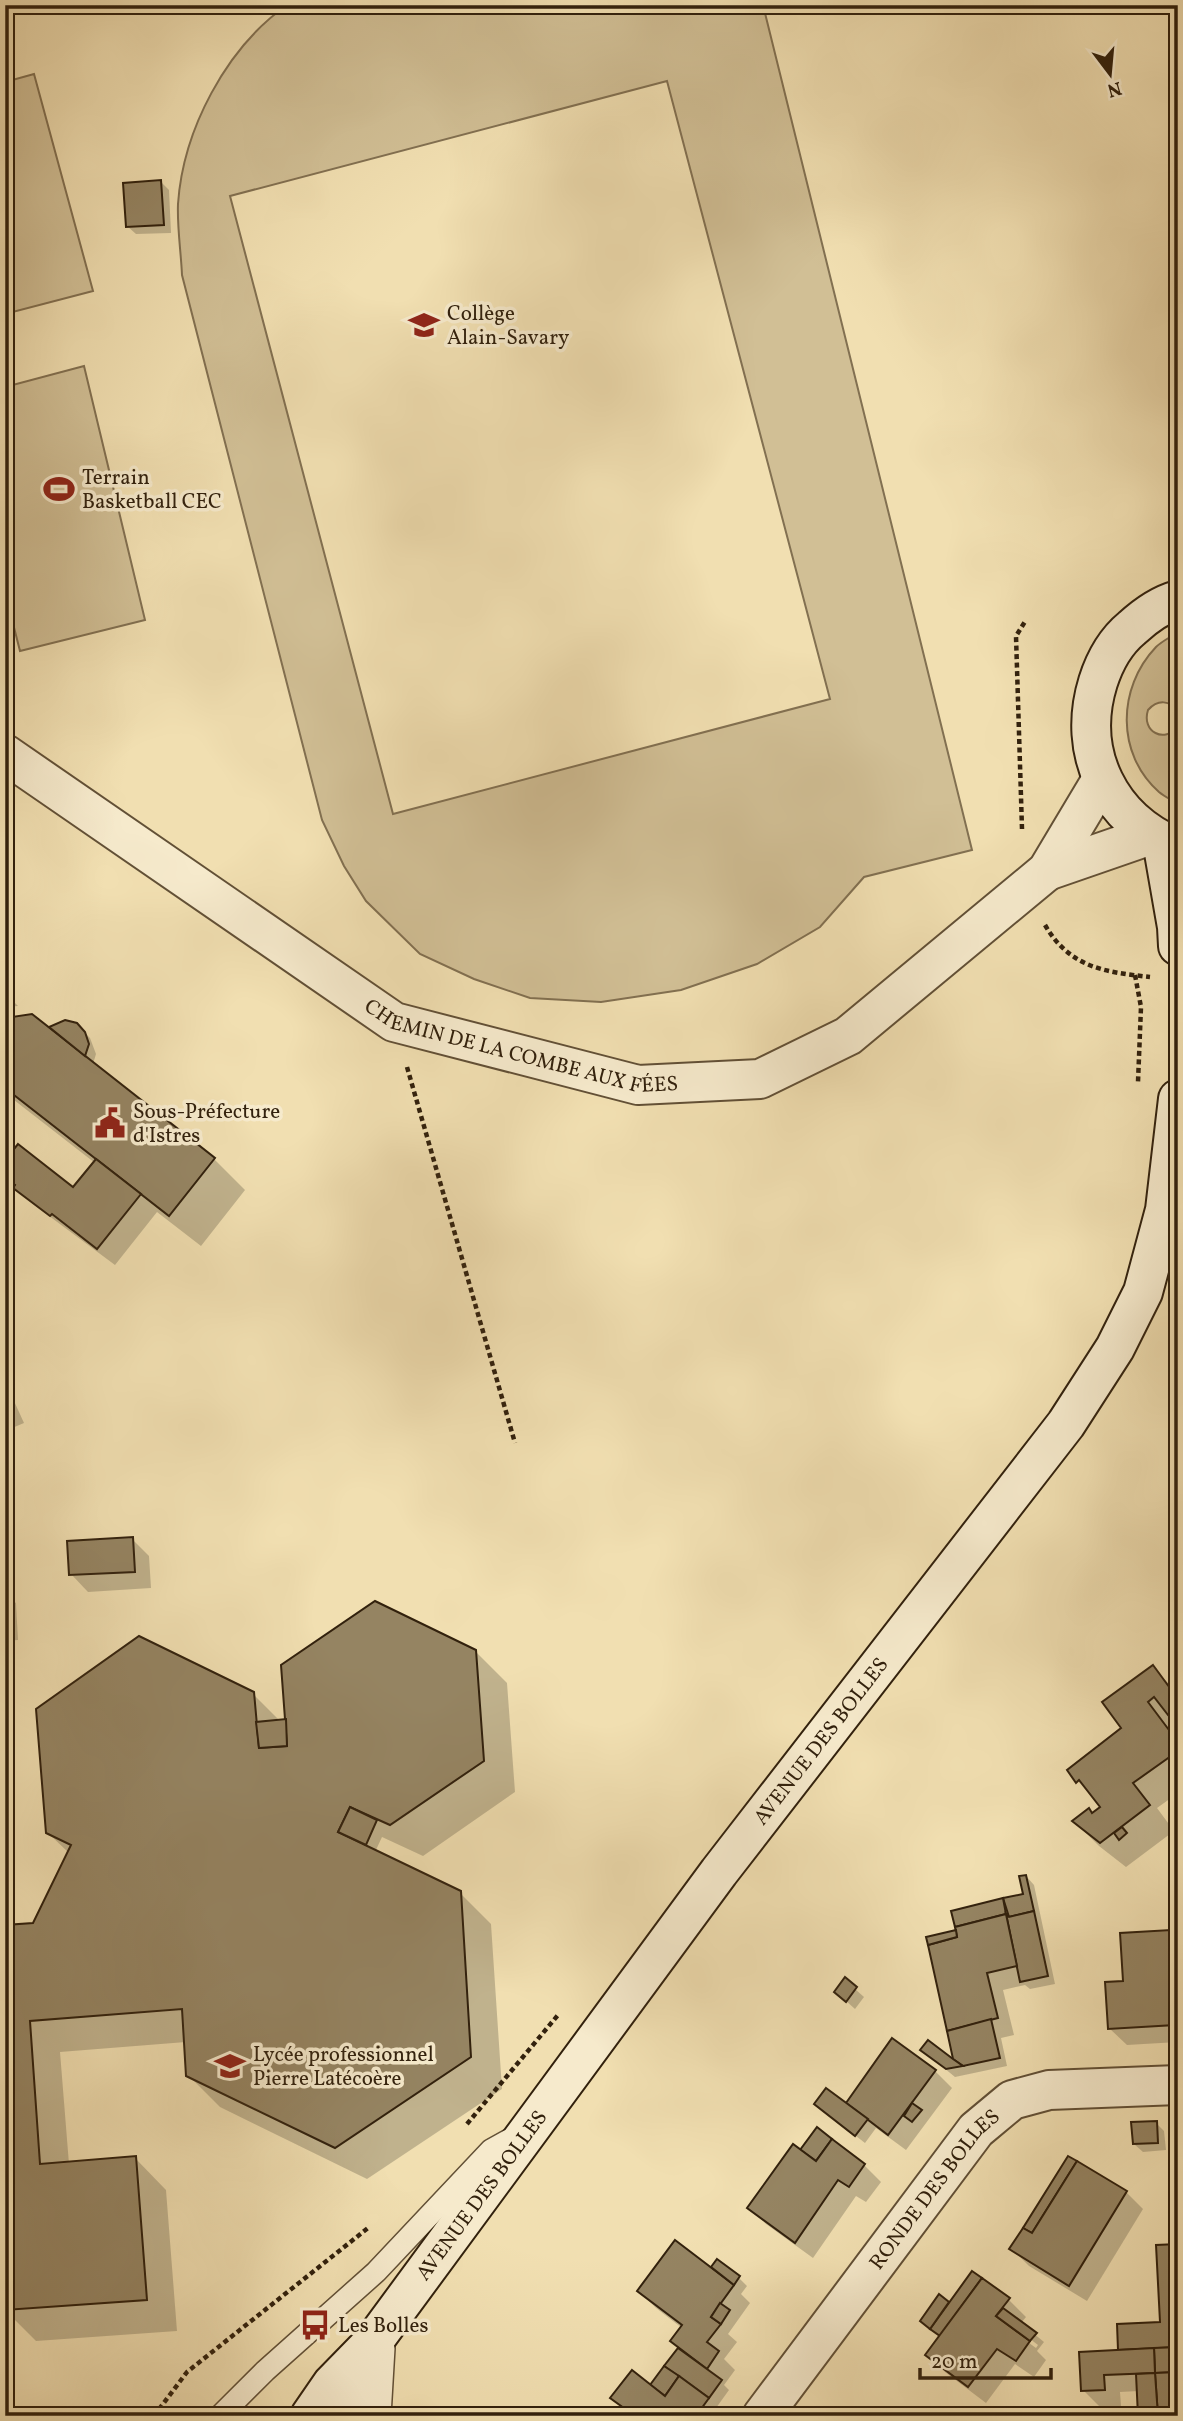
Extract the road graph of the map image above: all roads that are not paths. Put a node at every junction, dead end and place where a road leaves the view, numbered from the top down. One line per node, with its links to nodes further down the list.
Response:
1 (1175, 595): 3 (main road)
2 (5, 754): 5 (main road, CHEMIN DE LA COMBE AUX FÉES)
3 (1102, 779): 4 (main road); 5 (main road)
4 (1164, 841): 5 (main road); 6 (main road)
5 (1047, 871)
6 (1170, 962)
7 (1178, 1099): 8 (main road, AVENUE DES BOLLES)
8 (1173, 1191): 10 (main road, AVENUE DES BOLLES)
9 (1178, 2085): 16 (main road, RONDE DES BOLLES)
10 (532, 2126): 11 (main road, AVENUE DES BOLLES); 12 (lane)
11 (379, 2333): 13 (main road, AVENUE DES BOLLES); 14 (main road, AVENUE DES BOLLES); 15 (lane)
12 (220, 2416)
13 (310, 2416)
14 (349, 2416)
15 (380, 2416)
16 (762, 2416)

